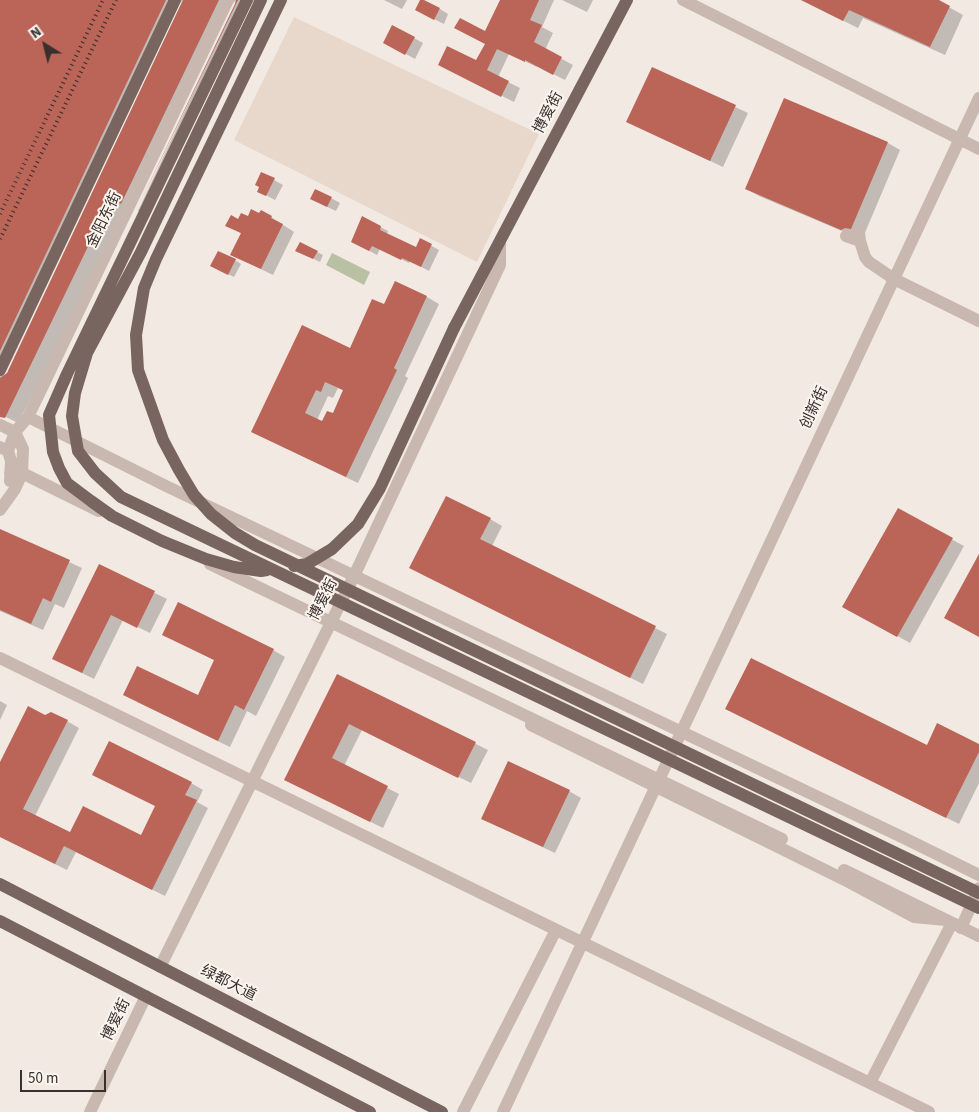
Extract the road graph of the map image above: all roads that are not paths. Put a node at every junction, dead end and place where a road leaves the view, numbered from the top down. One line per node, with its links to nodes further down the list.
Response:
1 (175, 0): 18 (main road, bridge)
2 (228, 0): 19 (street, 金阳东街)
3 (247, 0): 25 (main road, 博爱街, bridge)
4 (260, 0): 36 (main road, bridge)
5 (281, 0): 35 (main road, bridge)
6 (627, 0): 15 (main road, 博爱街)
7 (683, 0): 9 (street)
8 (756, 25): 9 (street)
9 (743, 30): 12 (street)
10 (979, 98): 11 (street, 创新街)
11 (974, 116): 12 (street, 创新街)
12 (959, 139): 13 (street); 16 (street, 创新街)
13 (979, 149)
14 (846, 236): 16 (street)
15 (500, 242): 25 (main road, 博爱街, bridge); 26 (street, 博爱街)
16 (894, 279): 17 (street); 29 (street, 创新街)
17 (979, 321)
18 (0, 370)
19 (28, 417): 21 (street, 金阳东街); 26 (street)
20 (0, 425): 21 (street)
21 (15, 432): 22 (street, 金阳东街); 23 (street)
22 (4, 449): 23 (street)
23 (16, 473): 24 (street); 27 (street)
24 (0, 509)
25 (162, 541): 38 (street, bridge)
26 (354, 576): 27 (street, 博爱街); 29 (street)
27 (330, 625): 30 (street, 博爱街); 31 (street)
28 (0, 658): 30 (street)
29 (681, 731): 31 (street, 创新街); 32 (street)
30 (252, 781): 39 (street); 42 (street, 博爱街)
31 (656, 786): 38 (street); 41 (street, 创新街)
32 (979, 875)
33 (0, 884): 42 (main road, 绿都大道)
34 (979, 888): 38 (street)
35 (979, 893)
36 (979, 908)
37 (0, 921): 43 (main road)
38 (953, 924): 40 (street); 44 (street)
39 (556, 930): 41 (street); 48 (street)
40 (979, 936)
41 (582, 943): 44 (street); 49 (street, 创新街)
42 (160, 967): 47 (main road, 绿都大道)
43 (146, 996): 45 (street, 博爱街); 46 (main road)
44 (870, 1083): 50 (street)
45 (90, 1112)
46 (370, 1112)
47 (442, 1112)
48 (463, 1112)
49 (503, 1112)
50 (929, 1112)

